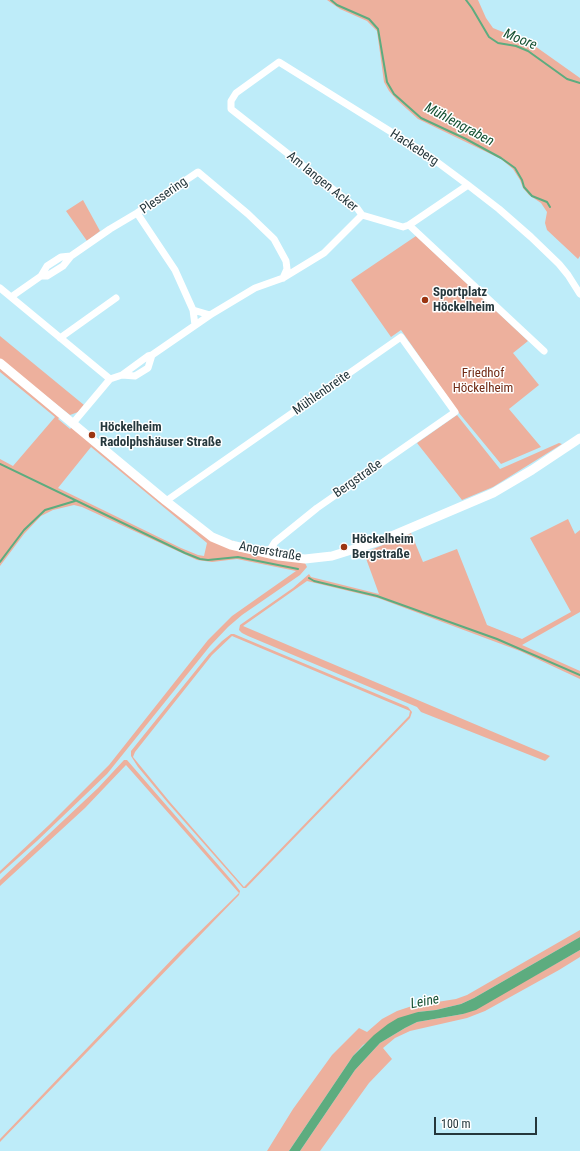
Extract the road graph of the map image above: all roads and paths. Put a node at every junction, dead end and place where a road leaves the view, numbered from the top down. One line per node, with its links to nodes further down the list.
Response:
1 (231, 101): 2 (street, Hackeberg); 4 (street, Am langen Acker)
2 (468, 185): 5 (street); 10 (street, Hackeberg)
3 (137, 213): 6 (street, Plessering); 11 (street); 13 (street, Plessering)
4 (362, 215): 5 (street, Am langen Acker); 7 (street)
5 (409, 225): 17 (street)
6 (286, 261): 7 (street); 8 (street)
7 (302, 268): 8 (street)
8 (283, 278): 14 (street)
9 (0, 288): 11 (street)
10 (580, 294)
11 (11, 297): 16 (street)
12 (116, 298): 16 (street)
13 (193, 310): 14 (street); 15 (street, Plessering)
14 (210, 315): 15 (street)
15 (195, 325): 19 (street)
16 (60, 338): 19 (street)
17 (544, 351)
18 (0, 363): 21 (street, Angerstraße)
19 (110, 379): 21 (street)
20 (455, 412): 23 (street, Mühlenbreite); 24 (street, Bergstraße)
21 (73, 423): 23 (street, Angerstraße)
22 (580, 438): 24 (street, Angerstraße)
23 (166, 501): 24 (street, Angerstraße)
24 (268, 553)

